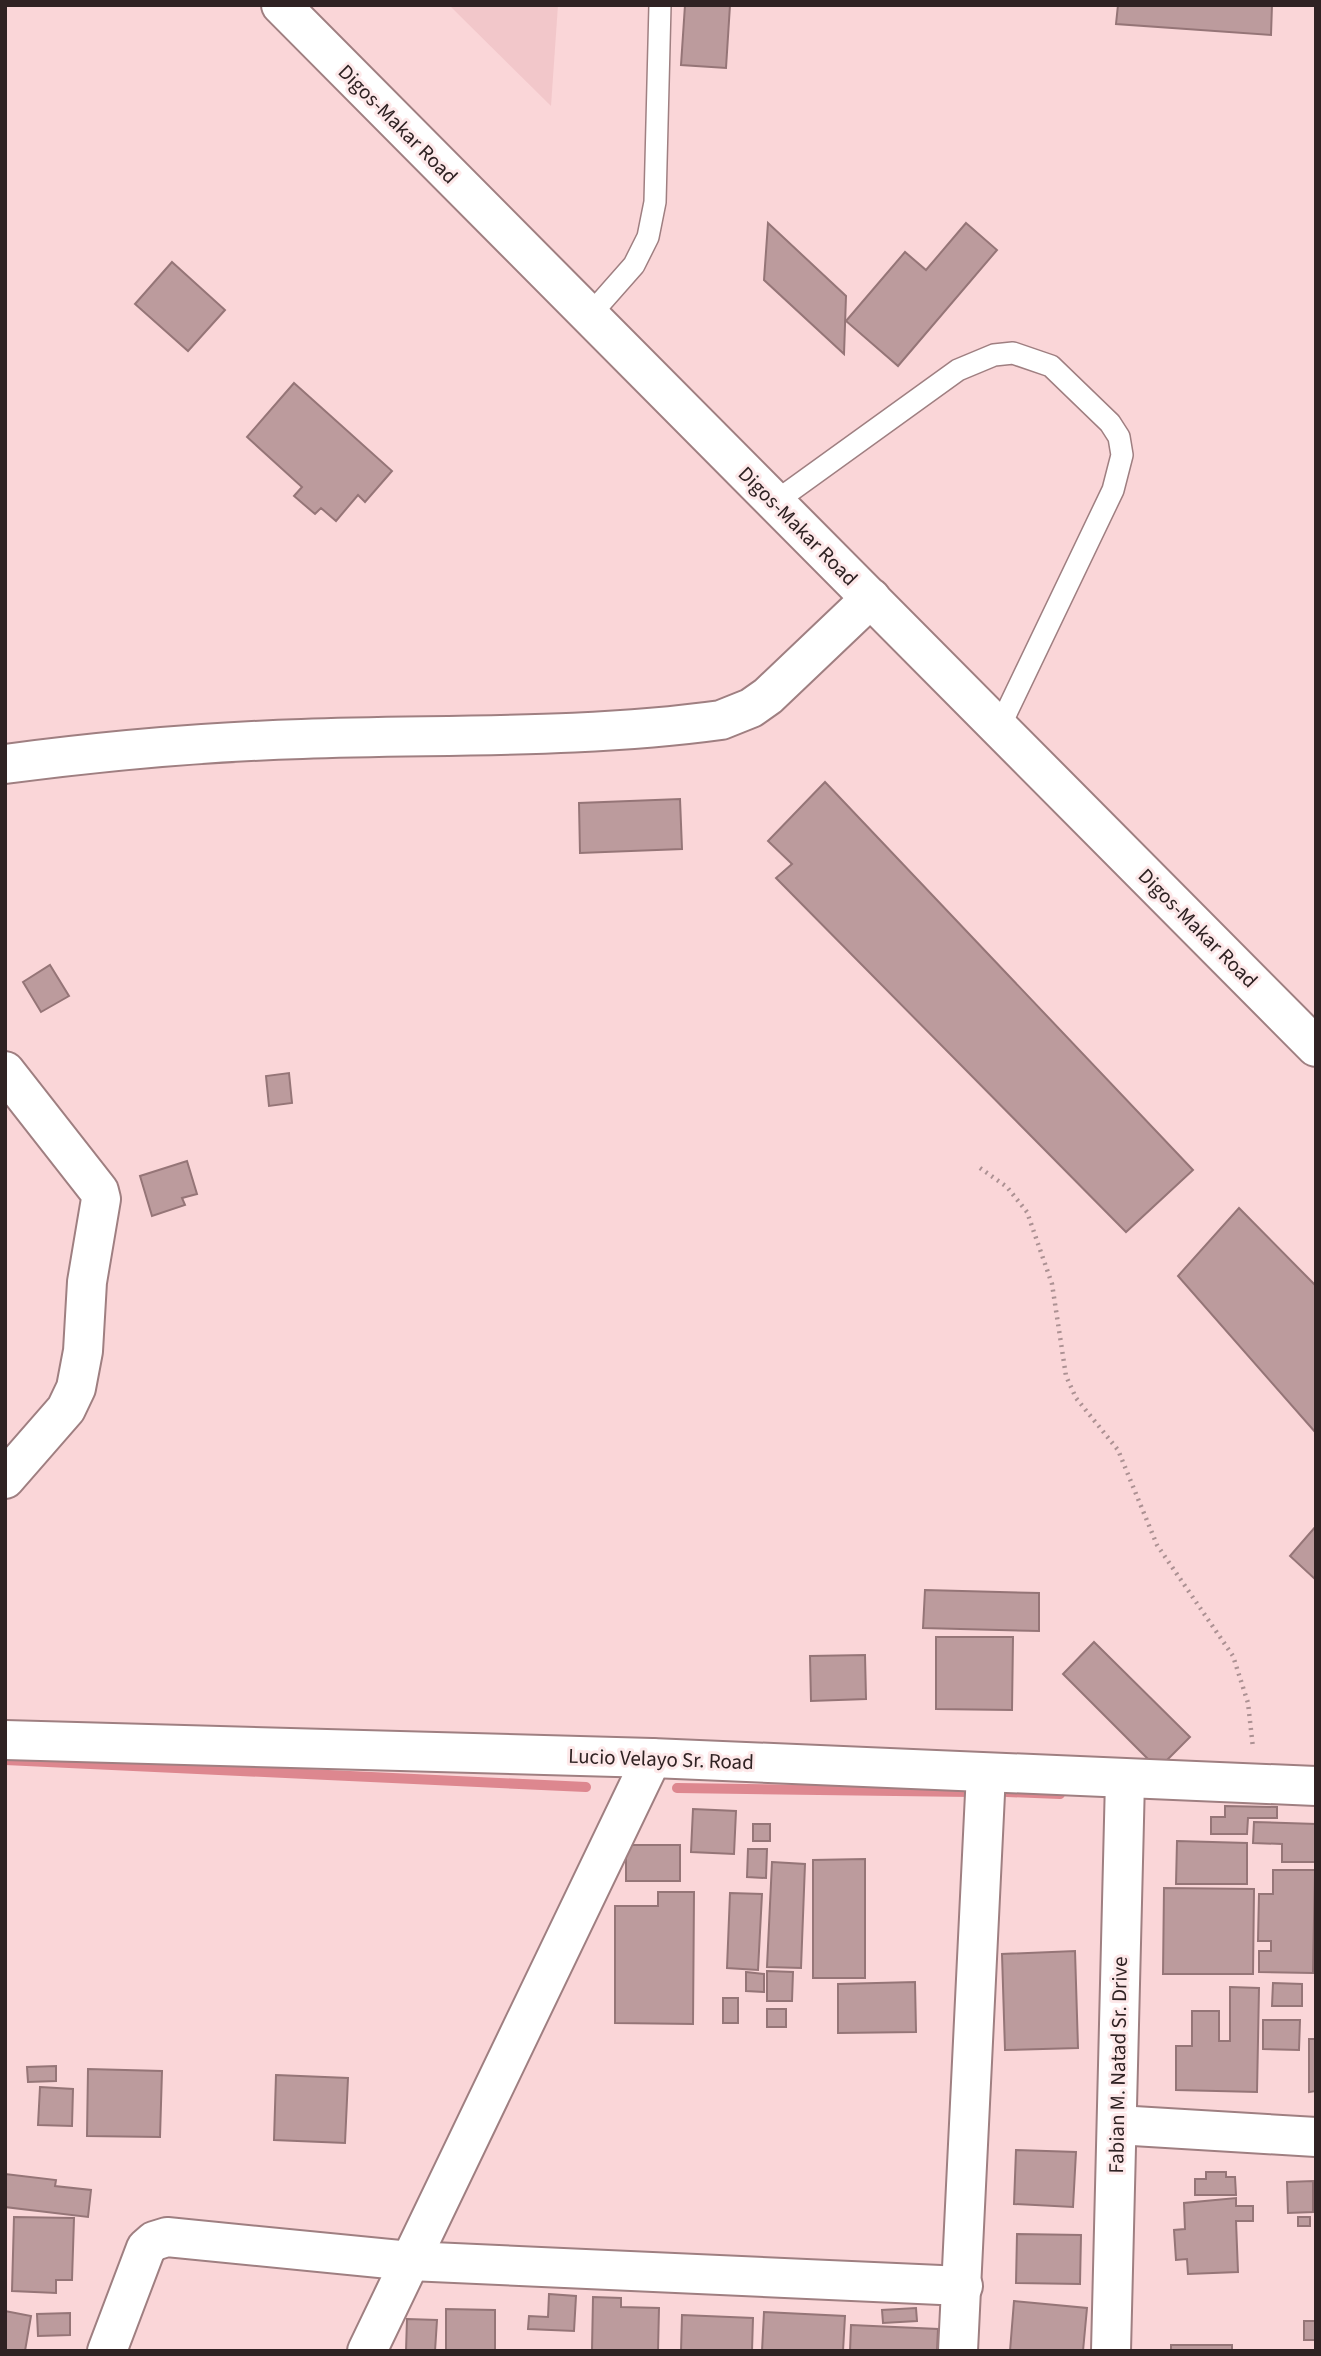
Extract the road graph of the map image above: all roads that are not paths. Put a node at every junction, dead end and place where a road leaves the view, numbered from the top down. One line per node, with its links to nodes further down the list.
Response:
1 (660, 5): 3 (lane)
2 (284, 6): 3 (street, Digos-Makar Road)
3 (589, 316): 4 (street, Digos-Makar Road)
4 (775, 502): 5 (street, Digos-Makar Road); 6 (lane)
5 (871, 598): 6 (street, Digos-Makar Road); 7 (street)
6 (999, 728): 8 (street, Digos-Makar Road)
7 (5, 764)
8 (1316, 1047)
9 (5, 1071): 10 (street)
10 (5, 1479)
11 (5, 1740): 12 (street, Lucio Velayo Sr. Road)
12 (652, 1758): 13 (street, Lucio Velayo Sr. Road); 18 (street)
13 (986, 1773): 14 (street, Lucio Velayo Sr. Road); 19 (street)
14 (1125, 1780): 15 (street, Lucio Velayo Sr. Road); 16 (street, Fabian M. Natad Sr. Drive)
15 (1316, 1786)
16 (1117, 2125): 17 (street); 23 (street, Fabian M. Natad Sr. Drive)
17 (1316, 2137)
18 (410, 2261): 19 (street); 20 (street); 21 (street)
19 (963, 2286): 22 (street)
20 (107, 2351)
21 (367, 2351)
22 (958, 2351)
23 (1111, 2351)

